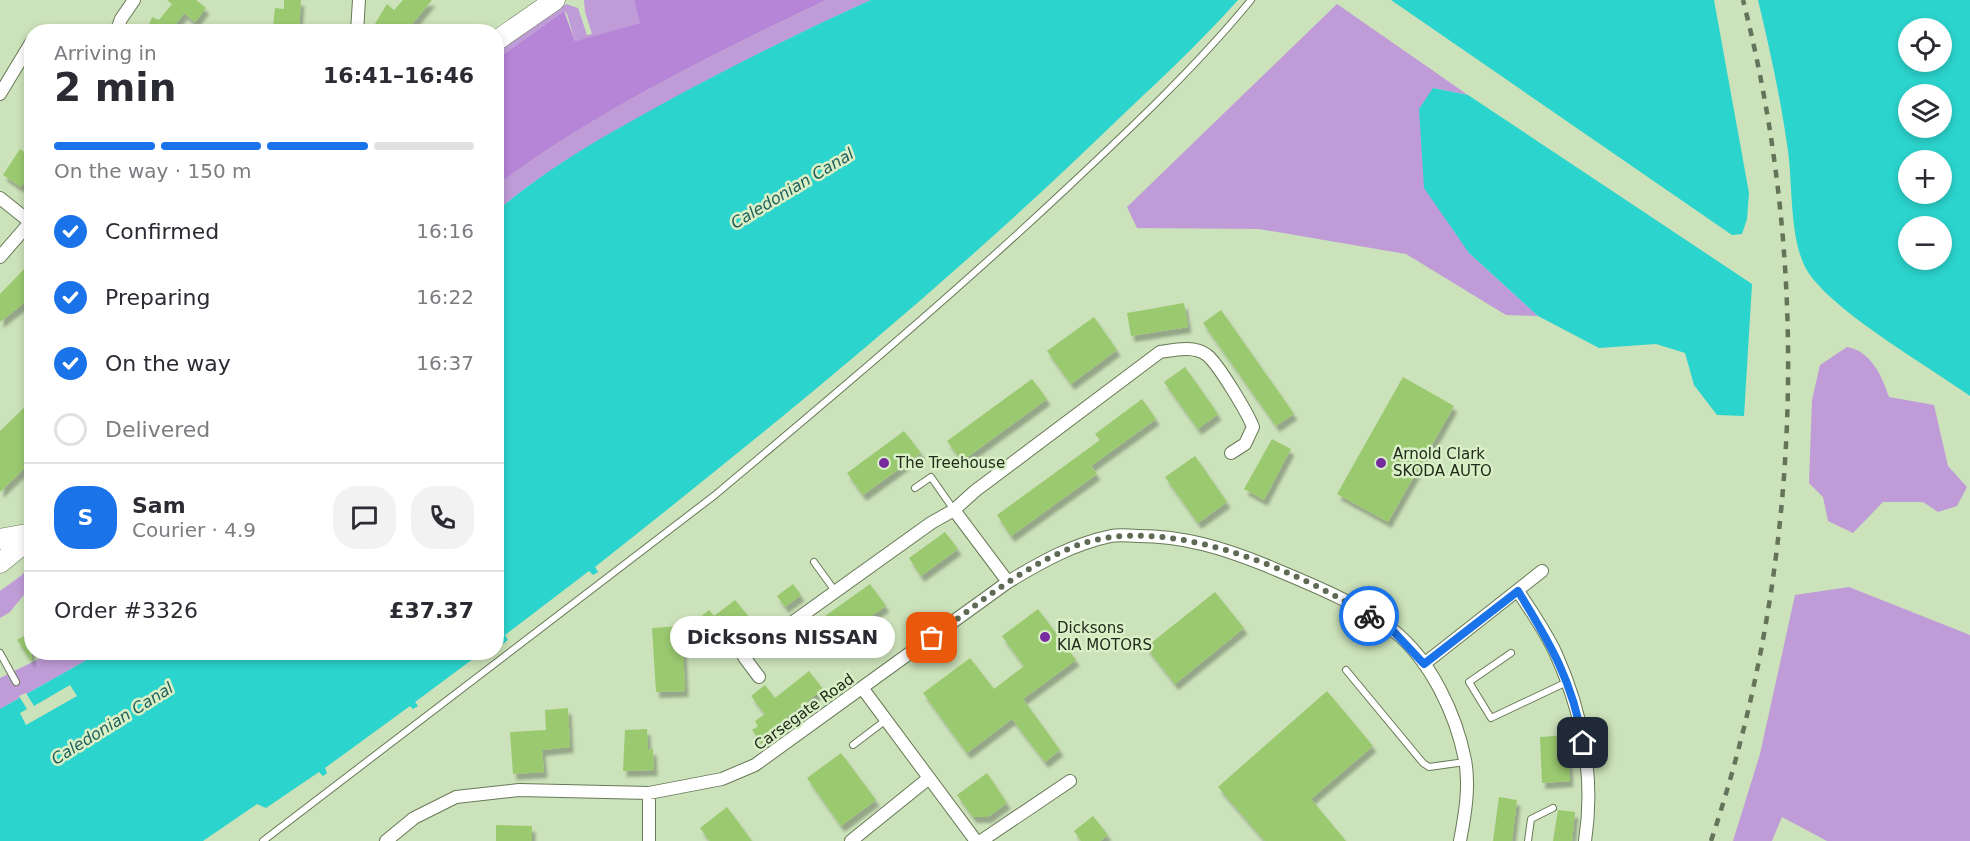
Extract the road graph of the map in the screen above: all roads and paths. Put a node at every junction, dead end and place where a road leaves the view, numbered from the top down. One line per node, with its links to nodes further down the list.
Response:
1 (135, 0): 5 (street)
2 (359, 0): 6 (street)
3 (555, 0): 7 (main road)
4 (1251, 0): 28 (lane)
5 (119, 24)
6 (358, 24)
7 (504, 35)
8 (24, 54): 9 (street)
9 (0, 94)
10 (0, 198): 11 (street)
11 (24, 216)
12 (24, 229): 13 (street)
13 (0, 257)
14 (1231, 453): 16 (street)
15 (915, 488): 16 (lane)
16 (954, 510): 23 (street); 25 (street)
17 (24, 536): 18 (main road)
18 (0, 539)
19 (24, 542): 21 (main road)
20 (814, 562): 25 (lane)
21 (0, 563)
22 (1542, 570): 24 (street)
23 (1008, 582): 30 (street, Carsegate Road); 35 (street, Carsegate Road)
24 (1518, 591): 30 (street); 33 (street)
25 (835, 592): 32 (street)
26 (0, 653): 34 (lane)
27 (1511, 653): 33 (lane)
28 (504, 657)
29 (499, 660): 43 (lane)
30 (1424, 664): 38 (street, Carsegate Road)
31 (1346, 670): 38 (lane)
32 (759, 677)
33 (1567, 681): 51 (street)
34 (16, 682)
35 (863, 688): 36 (street); 41 (street, Carsegate Road)
36 (886, 720): 37 (lane); 39 (street)
37 (853, 745)
38 (1466, 762): 49 (street, Carsegate Road)
39 (929, 778): 46 (street); 47 (street)
40 (1070, 781): 48 (street)
41 (649, 793): 44 (street, Carsegate Road); 45 (street)
42 (1553, 808): 50 (lane)
43 (263, 841)
44 (386, 841)
45 (649, 841)
46 (851, 841)
47 (976, 841)
48 (981, 841)
49 (1460, 841)
50 (1528, 841)
51 (1585, 841)

